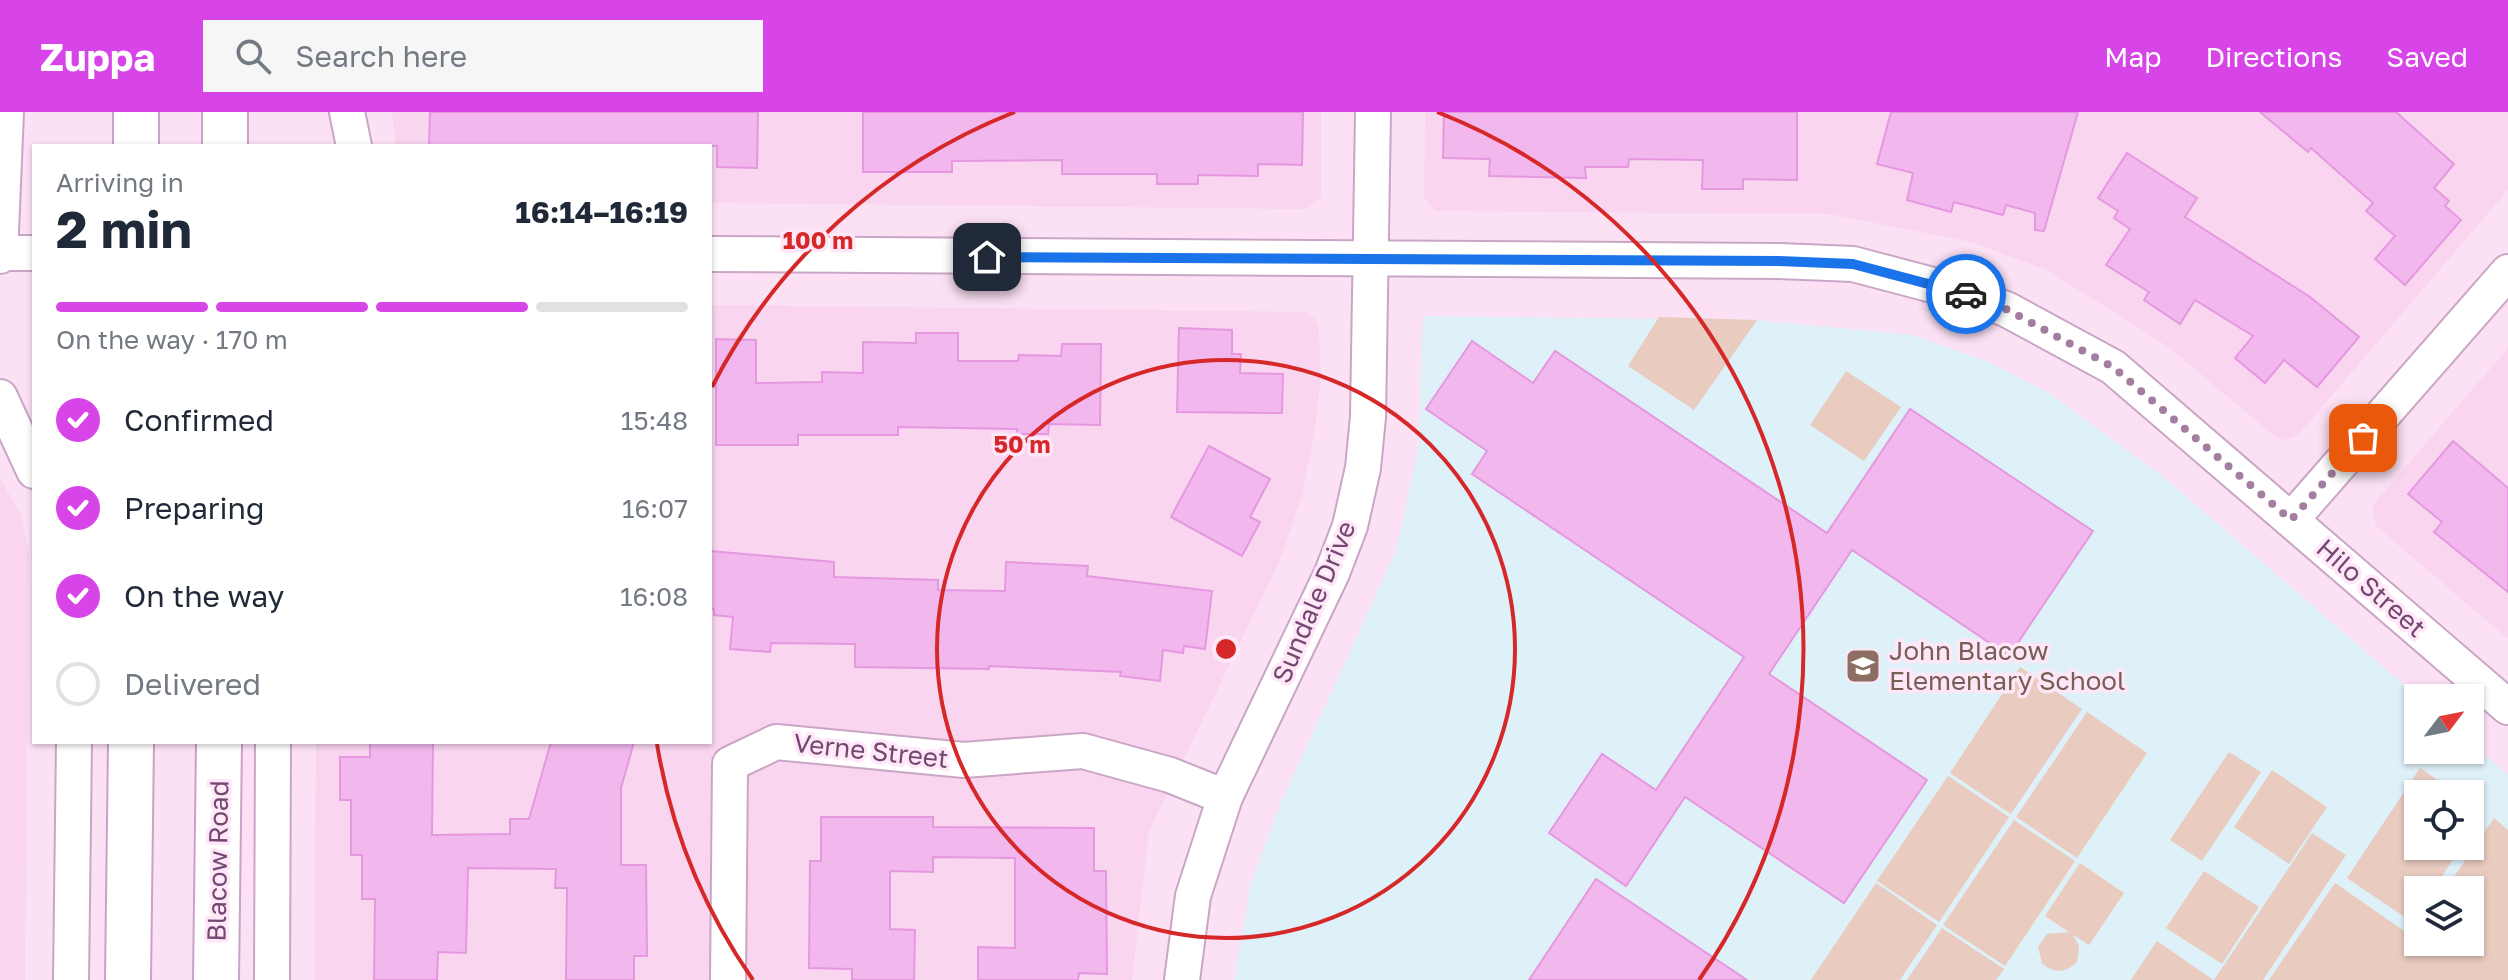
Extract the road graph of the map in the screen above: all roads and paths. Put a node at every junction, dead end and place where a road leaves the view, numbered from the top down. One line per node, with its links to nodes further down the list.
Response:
1 (6, 112): 10 (street)
2 (136, 112): 6 (main road)
3 (225, 112): 7 (main road)
4 (347, 112): 8 (street)
5 (1373, 112): 12 (street, Sundale Drive)
6 (136, 144)
7 (225, 144)
8 (354, 144)
9 (32, 253): 10 (street)
10 (0, 254)
11 (712, 254): 12 (street, Hilo Street)
12 (1372, 261): 16 (street, Hilo Street); 22 (street, Sundale Drive)
13 (2508, 272): 16 (street)
14 (0, 397): 15 (street)
15 (32, 467)
16 (2291, 520): 17 (street, Hilo Street)
17 (2508, 707)
18 (74, 744): 23 (street)
19 (131, 744): 24 (main road)
20 (219, 744): 25 (main road, Blacow Road)
21 (273, 744): 26 (street, Blacow Road)
22 (1225, 797): 27 (street, Verne Street); 28 (street, Sundale Drive)
23 (71, 980)
24 (128, 980)
25 (216, 980)
26 (272, 980)
27 (728, 980)
28 (1182, 980)

